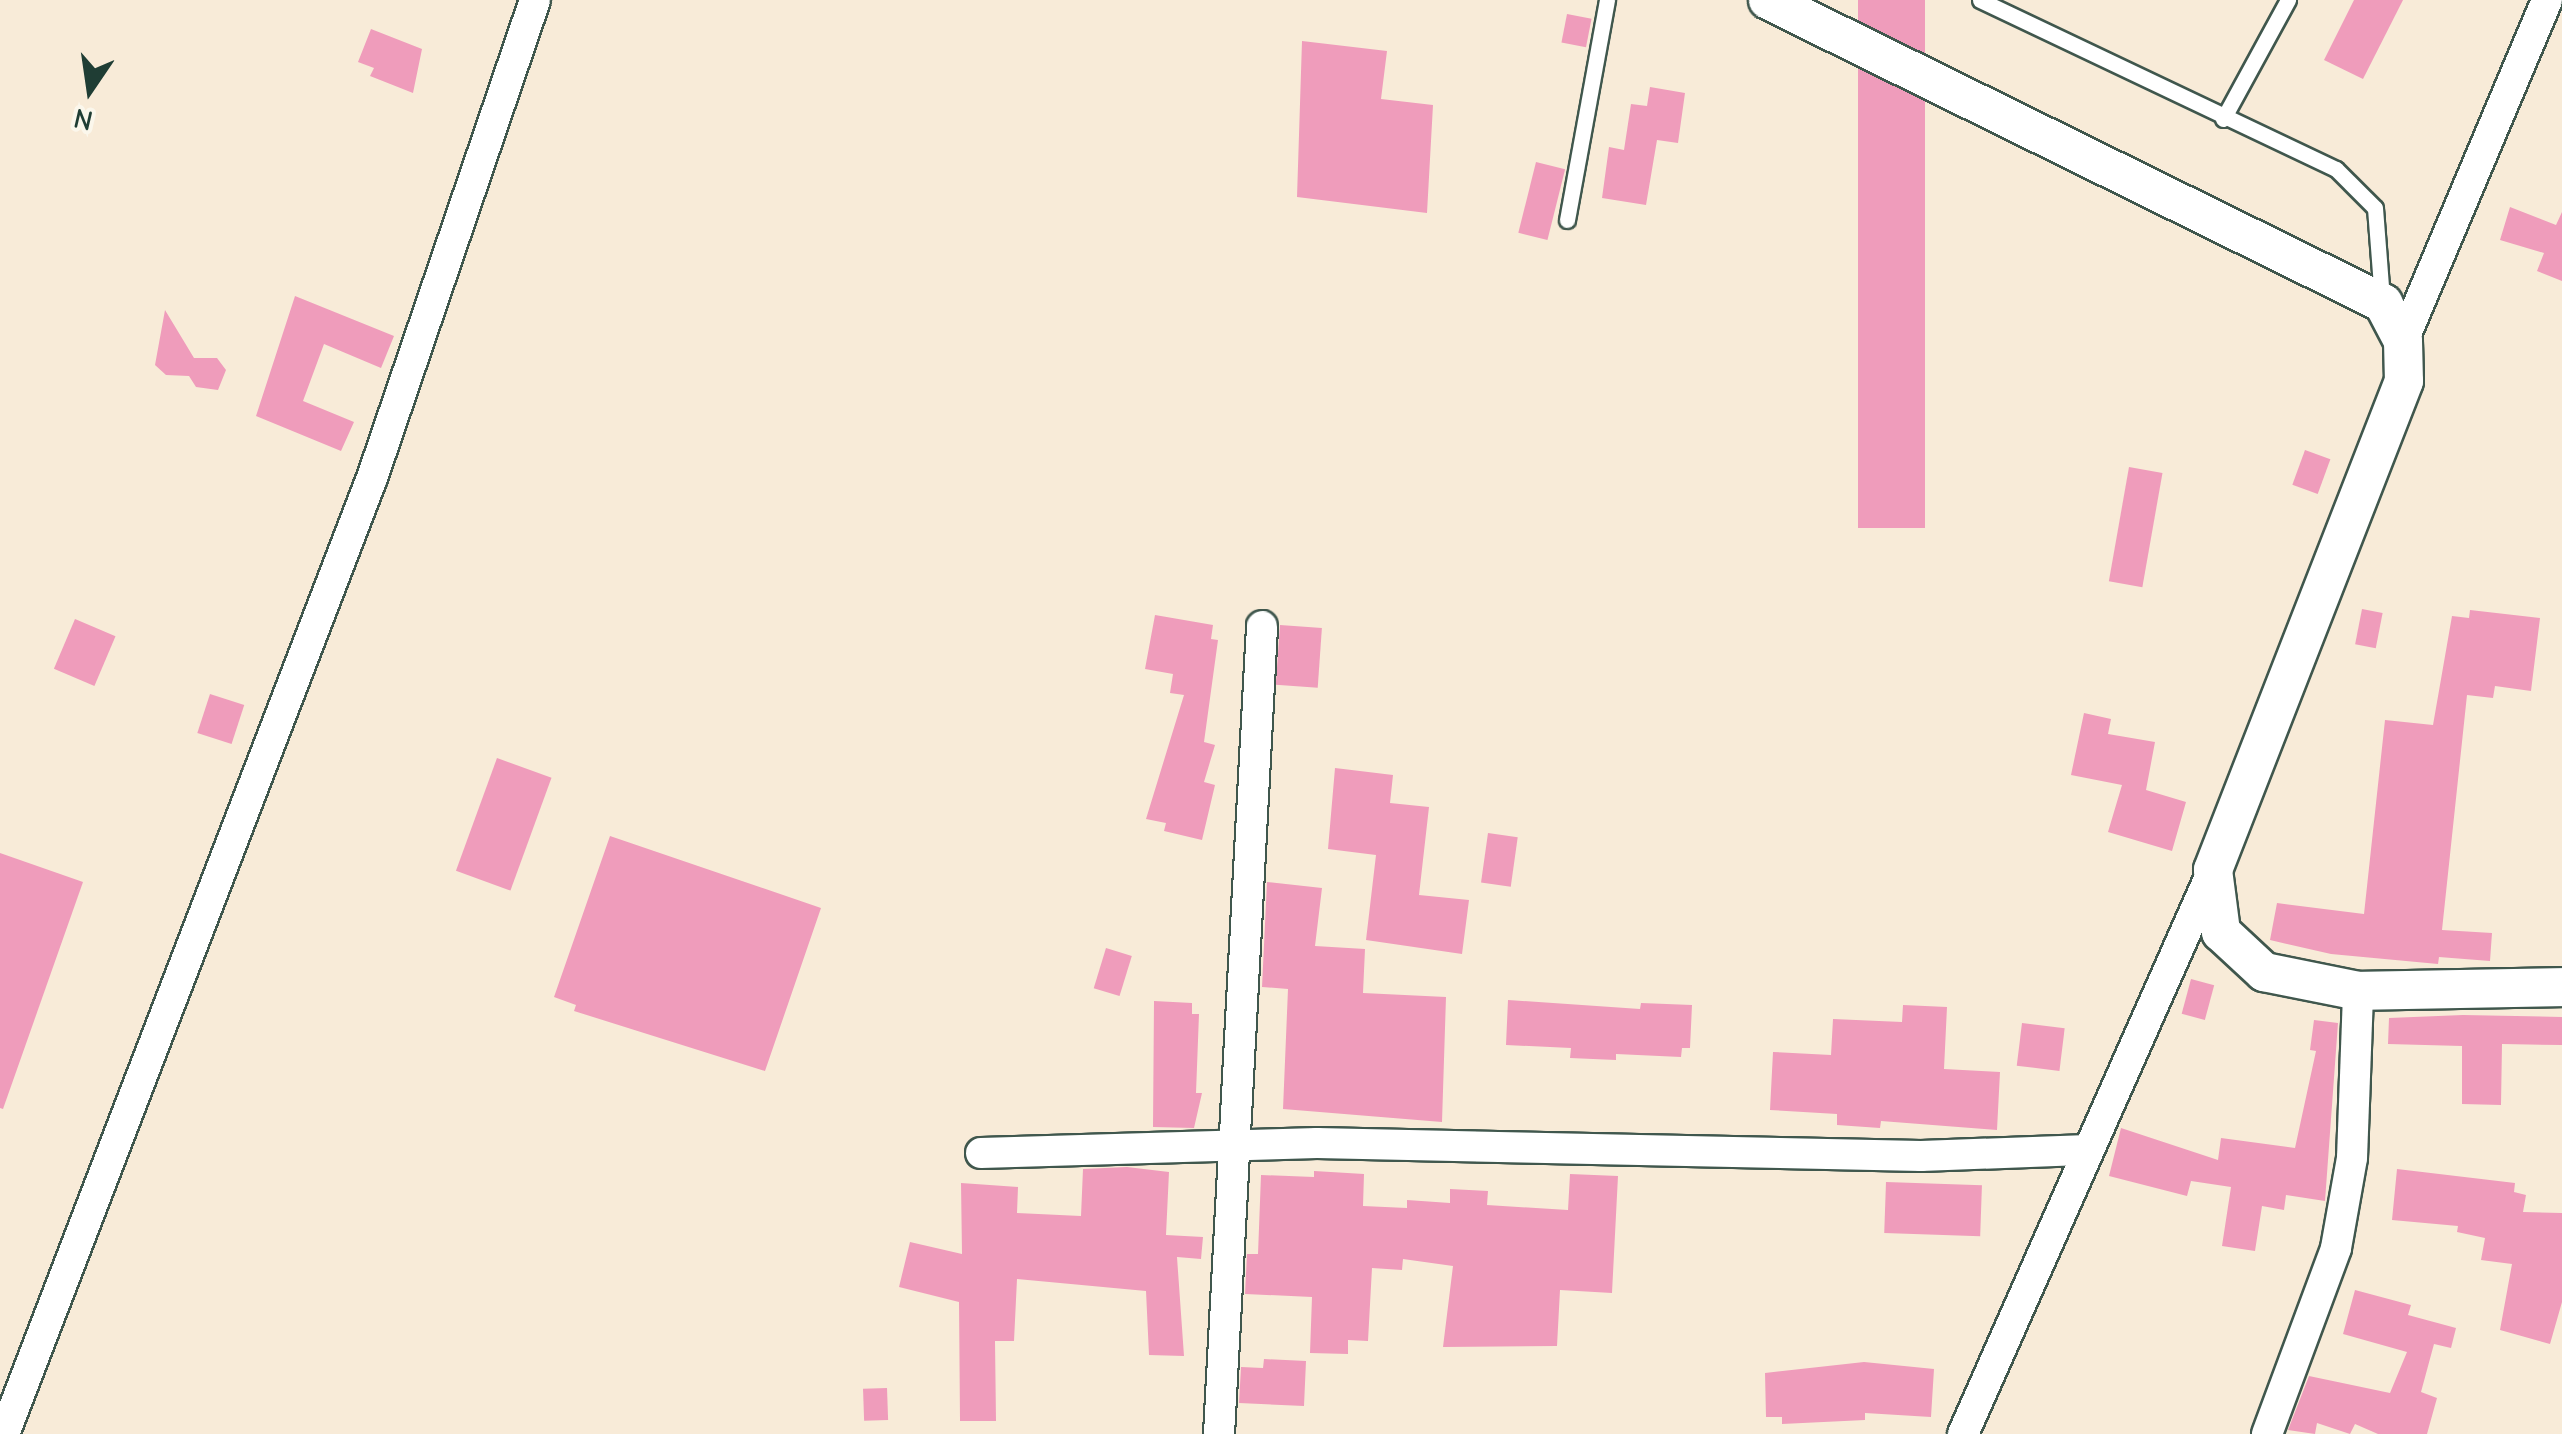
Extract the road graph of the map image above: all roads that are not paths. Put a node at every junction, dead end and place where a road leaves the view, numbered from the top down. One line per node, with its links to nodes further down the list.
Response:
1 (535, 0): 18 (street)
2 (1607, 0): 8 (lane)
3 (1768, 0): 9 (street)
4 (1980, 0): 7 (lane)
5 (2288, 0): 7 (lane)
6 (2547, 0): 10 (street)
7 (2223, 119): 9 (lane)
8 (1567, 220)
9 (2383, 303): 10 (street)
10 (2403, 341): 12 (street)
11 (1262, 626): 15 (street)
12 (2212, 870): 14 (street); 16 (street)
13 (2562, 987): 14 (street)
14 (2358, 991): 21 (street)
15 (1232, 1145): 16 (street); 17 (street); 19 (street)
16 (2088, 1150): 20 (street)
17 (981, 1153)
18 (4, 1434)
19 (1219, 1434)
20 (1963, 1434)
21 (2267, 1434)

